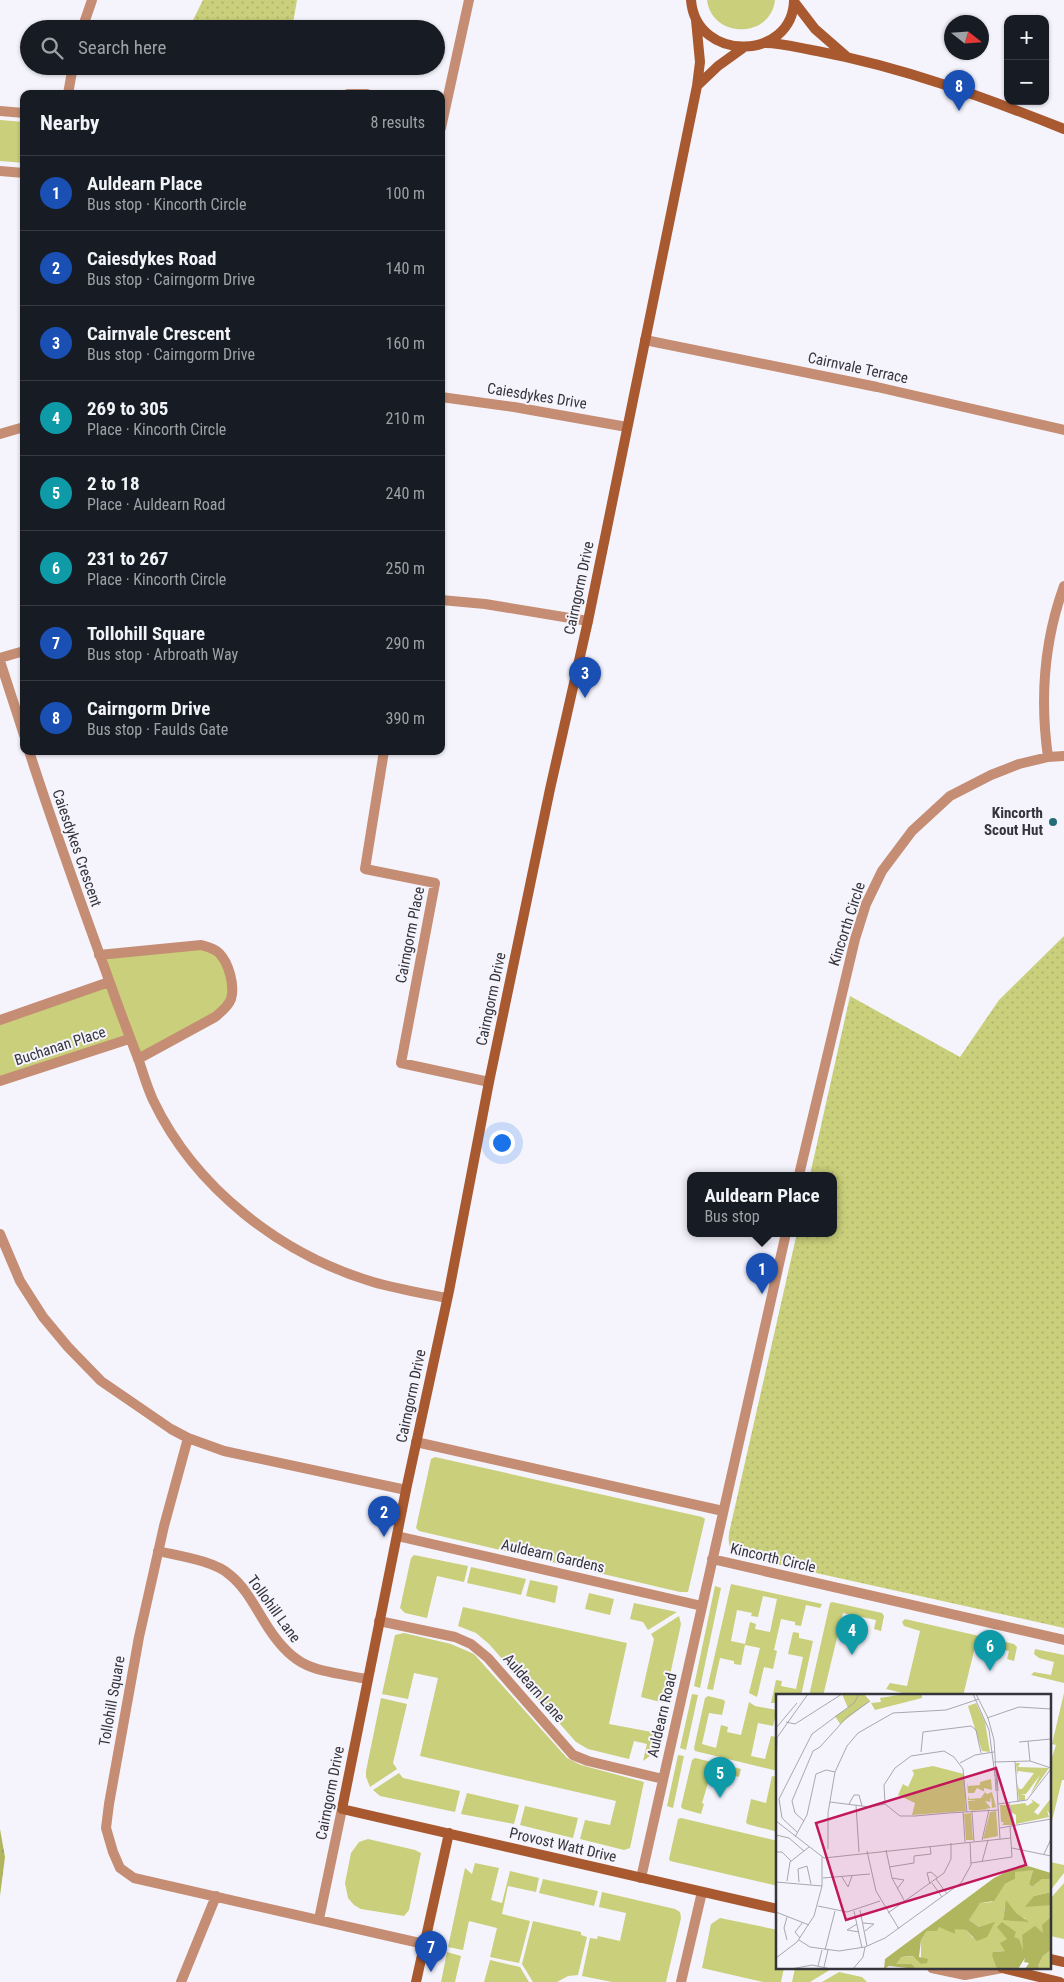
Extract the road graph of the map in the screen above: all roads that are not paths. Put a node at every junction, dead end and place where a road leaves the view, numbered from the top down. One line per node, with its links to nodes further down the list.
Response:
1 (92, 0): 5 (street)
2 (469, 0): 13 (street)
3 (691, 1): 6 (street, Cairngorm Drive)
4 (795, 2): 7 (street); 9 (street)
5 (85, 20)
6 (696, 20): 8 (street); 11 (street, Cairngorm Drive)
7 (764, 43): 8 (street); 9 (street)
8 (743, 48): 11 (street)
9 (846, 56): 16 (street)
10 (71, 75): 12 (street)
11 (697, 86): 19 (street, Cairngorm Drive)
12 (69, 90)
13 (445, 92)
14 (0, 110): 15 (street)
15 (20, 112)
16 (1064, 129)
17 (0, 171): 18 (street)
18 (20, 172)
19 (645, 340): 21 (street, Cairngorm Drive); 23 (street, Cairnvale Terrace)
20 (445, 398): 21 (street, Caiesdykes Drive)
21 (627, 427): 27 (street, Cairngorm Drive)
22 (20, 428): 24 (street)
23 (1064, 430)
24 (0, 434)
25 (1064, 586): 34 (street)
26 (445, 600): 27 (street)
27 (588, 621): 41 (street, Cairngorm Drive)
28 (20, 652): 29 (street)
29 (0, 659): 30 (street)
30 (20, 722)
31 (30, 755): 35 (street, Caiesdykes Crescent)
32 (383, 755): 41 (street, Cairngorm Place)
33 (1064, 756): 34 (street, Kincorth Circle)
34 (1048, 757): 42 (street, Kincorth Circle)
35 (99, 955): 36 (street, Caiesdykes Crescent); 39 (street)
36 (110, 982): 37 (street); 38 (street, Caiesdykes Crescent)
37 (0, 1020)
38 (129, 1039): 39 (street, Caiesdykes Crescent); 40 (street, Buchanan Place)
39 (138, 1059): 45 (street, Caiesdykes Crescent)
40 (0, 1081)
41 (489, 1082): 45 (street, Cairngorm Drive)
42 (800, 1172)
43 (0, 1234): 46 (street)
44 (785, 1237): 49 (street, Kincorth Circle)
45 (447, 1298): 47 (street, Cairngorm Drive)
46 (188, 1438): 48 (street); 51 (street, Tollohill Square)
47 (416, 1442): 48 (street, Cairngorm Drive); 49 (street)
48 (406, 1490): 50 (street, Cairngorm Drive)
49 (723, 1511): 52 (street, Kincorth Circle)
50 (397, 1536): 53 (street, Auldearn Gardens); 54 (street, Cairngorm Drive)
51 (158, 1551): 56 (street, Tollohill Lane); 62 (street, Tollohill Square)
52 (712, 1559): 53 (street, Auldearn Road); 55 (street, Kincorth Circle)
53 (702, 1606): 57 (street, Auldearn Road)
54 (380, 1621): 56 (street, Cairngorm Drive); 57 (street, Auldearn Lane)
55 (1064, 1640)
56 (367, 1679): 58 (street, Cairngorm Drive)
57 (663, 1779): 60 (street, Auldearn Road)
58 (342, 1809): 59 (street, Provost Watt Drive); 64 (street, Cairngorm Drive)
59 (449, 1834): 60 (street, Provost Watt Drive); 65 (street)
60 (641, 1878): 61 (street, Provost Watt Drive)
61 (702, 1892): 63 (street, Provost Watt Drive); 71 (street)
62 (216, 1896): 64 (street, Tollohill Square); 69 (street)
63 (776, 1909)
64 (319, 1919): 65 (street, Tollohill Square)
65 (424, 1944): 70 (street)
66 (940, 1970): 67 (street)
67 (993, 1970)
68 (1010, 1970): 72 (street)
69 (181, 1982)
70 (416, 1982)
71 (680, 1982)
72 (1060, 1982)

